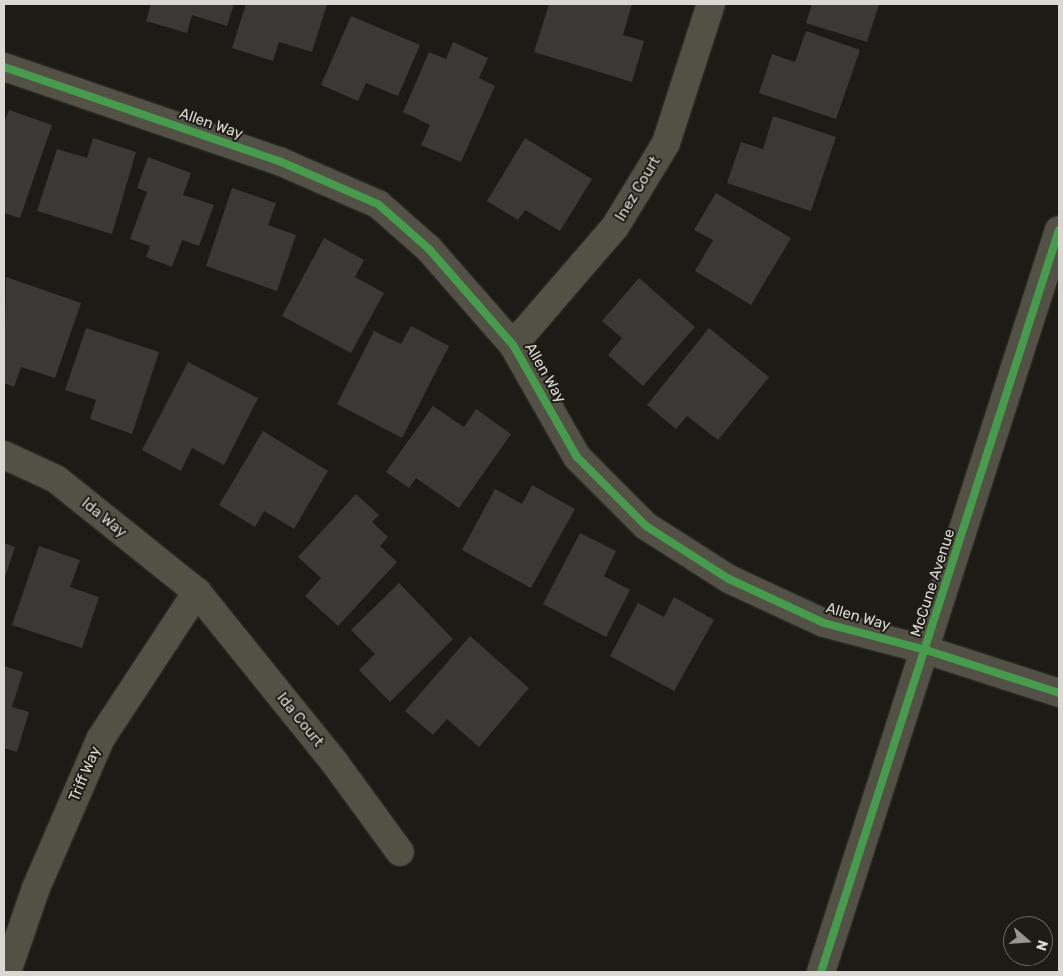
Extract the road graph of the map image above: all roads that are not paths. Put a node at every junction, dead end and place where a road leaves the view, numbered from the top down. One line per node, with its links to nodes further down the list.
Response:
1 (712, 4): 4 (street, Inez Court)
2 (4, 66): 4 (street, Allen Way)
3 (1059, 230): 7 (street, McCune Avenue)
4 (513, 345): 7 (street, Allen Way)
5 (4, 455): 6 (street, Ida Way)
6 (197, 592): 9 (street, Ida Court); 10 (street, Triff Way)
7 (926, 650): 8 (street, Allen Way); 11 (street, McCune Avenue)
8 (1059, 693)
9 (400, 852)
10 (7, 972)
11 (821, 972)

